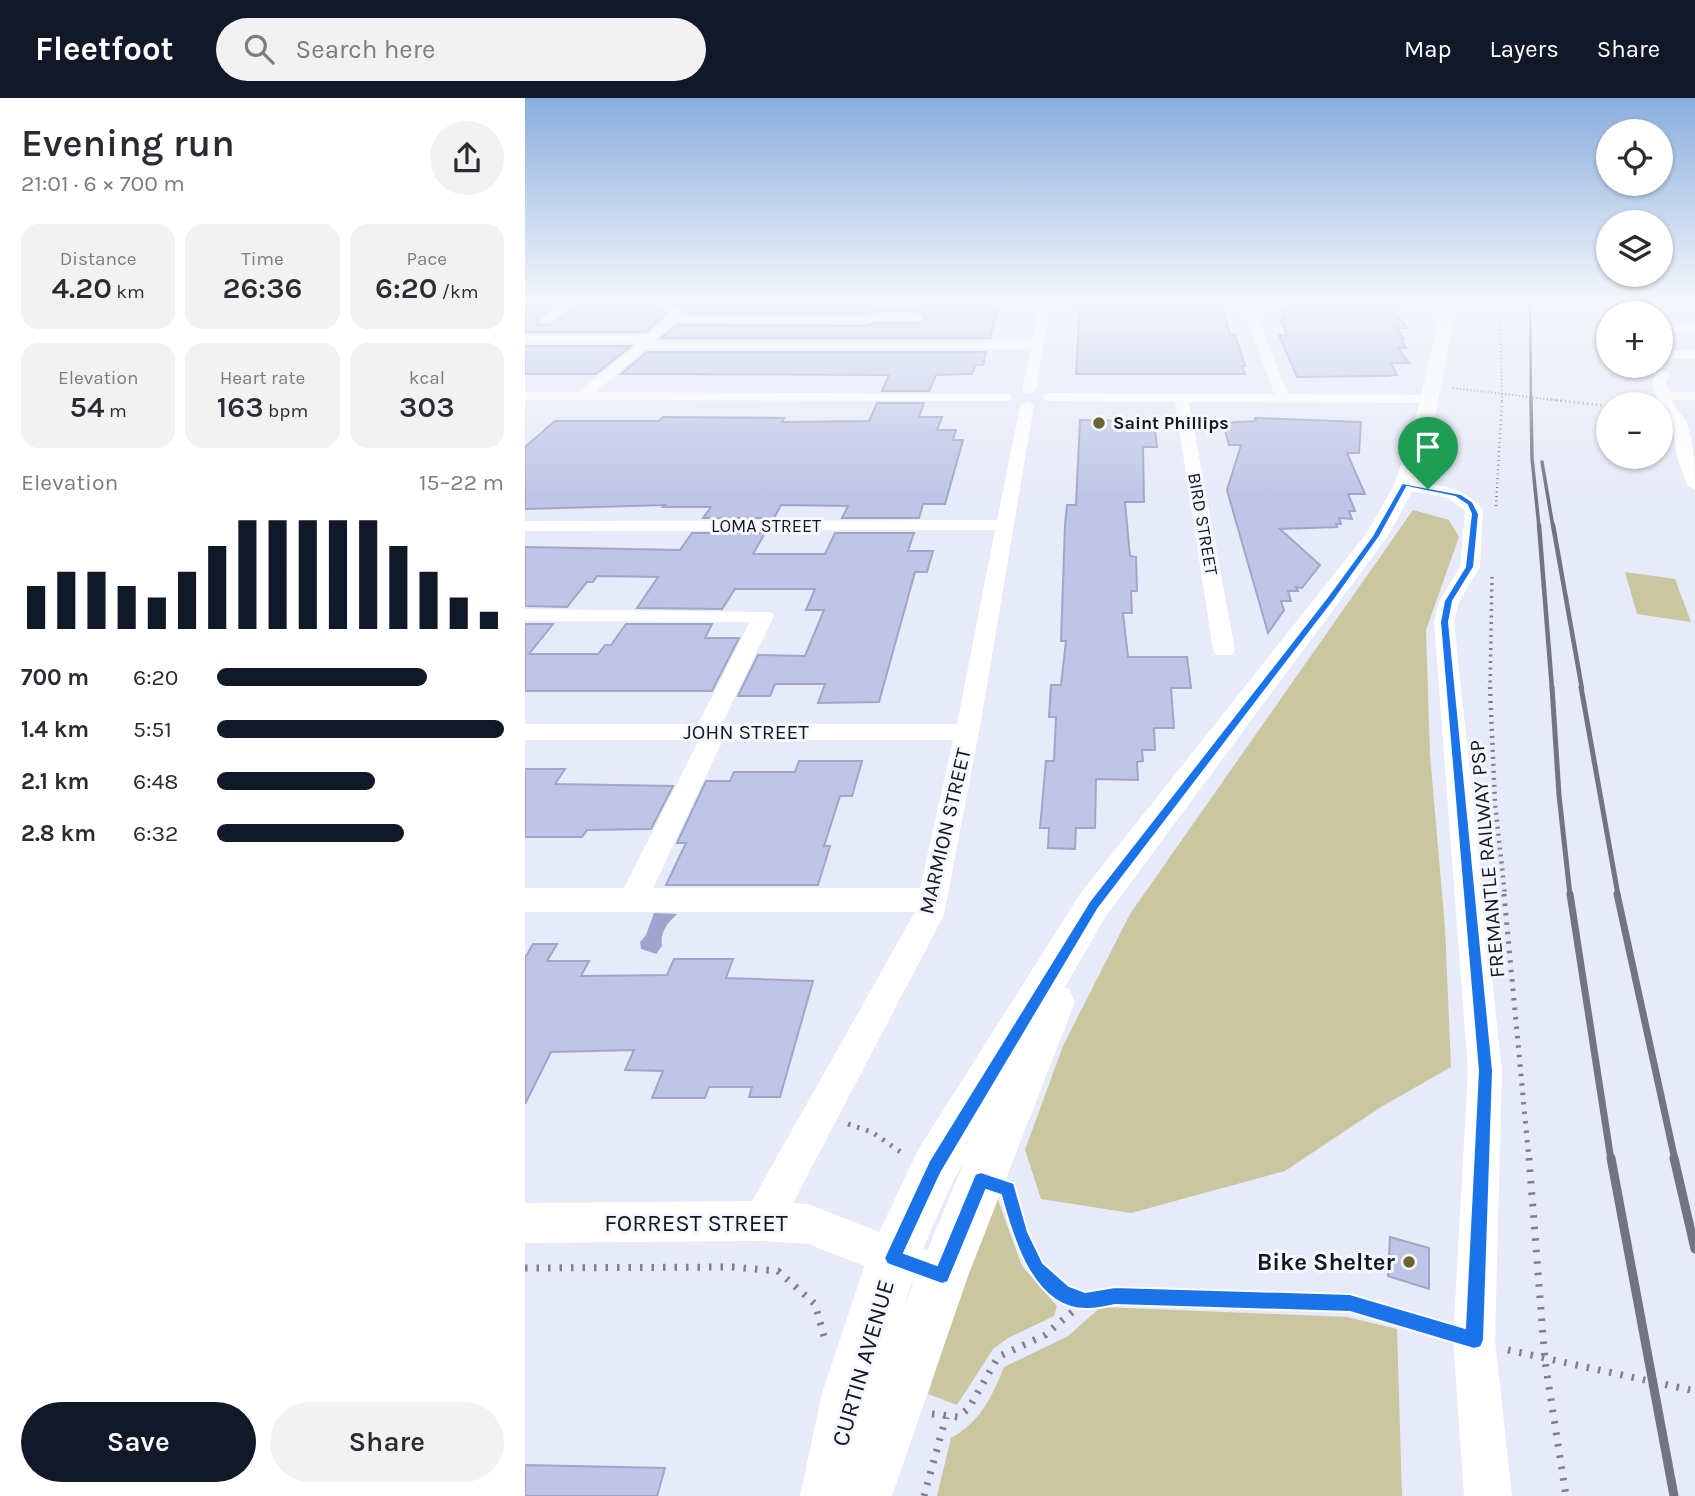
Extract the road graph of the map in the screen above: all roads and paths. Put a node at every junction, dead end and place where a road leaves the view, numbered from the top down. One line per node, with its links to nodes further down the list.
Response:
1 (618, 366): 9 (street)
2 (1032, 366): 10 (street, MARMION STREET)
3 (1270, 366): 12 (street)
4 (1441, 366): 6 (main road, CURTIN AVENUE)
5 (1501, 366): 7 (path)
6 (1437, 393): 7 (path); 12 (street); 19 (main road, CURTIN AVENUE)
7 (1502, 394): 15 (path); 21 (path)
8 (525, 396): 9 (street)
9 (583, 396): 10 (street)
10 (1027, 397): 11 (street); 22 (street, MARMION STREET)
11 (1181, 397): 12 (street); 26 (street, BIRD STREET)
12 (1282, 397)
13 (1673, 399): 14 (street)
14 (1695, 399)
15 (1596, 405)
16 (1673, 415): 17 (street)
17 (1679, 422): 18 (street)
18 (1690, 457): 20 (street)
19 (1405, 485): 33 (main road, CURTIN AVENUE); 43 (street)
20 (1695, 485)
21 (1495, 515)
22 (1006, 525): 23 (street, LOMA STREET); 29 (street, MARMION STREET)
23 (525, 526)
24 (1492, 569): 45 (path, FREMANTLE RAILWAY PSP)
25 (525, 615): 28 (street)
26 (1224, 650)
27 (525, 732): 28 (street, JOHN STREET)
28 (706, 732): 29 (street, JOHN STREET); 31 (street)
29 (967, 732): 32 (street, MARMION STREET)
30 (525, 900): 31 (street)
31 (633, 900): 32 (street)
32 (932, 900): 34 (street, MARMION STREET)
33 (1093, 905): 36 (main road, CURTIN AVENUE); 39 (main road, CURTIN AVENUE)
34 (820, 1116): 35 (path); 37 (street, MARMION STREET)
35 (911, 1159)
36 (981, 1180): 41 (main road, CURTIN AVENUE); 42 (path)
37 (763, 1221): 38 (street, FORREST STREET); 39 (street, FORREST STREET)
38 (525, 1223)
39 (893, 1258): 41 (street, FORREST STREET); 47 (main road, CURTIN AVENUE)
40 (525, 1268): 44 (path)
41 (942, 1276): 48 (main road, CURTIN AVENUE)
42 (1085, 1301): 43 (path); 49 (path)
43 (1474, 1340): 45 (path); 50 (street)
44 (827, 1346)
45 (1545, 1361): 46 (path); 51 (path, FREMANTLE RAILWAY PSP)
46 (1695, 1391)
47 (830, 1496)
48 (862, 1496)
49 (925, 1496)
50 (1488, 1496)
51 (1566, 1496)

